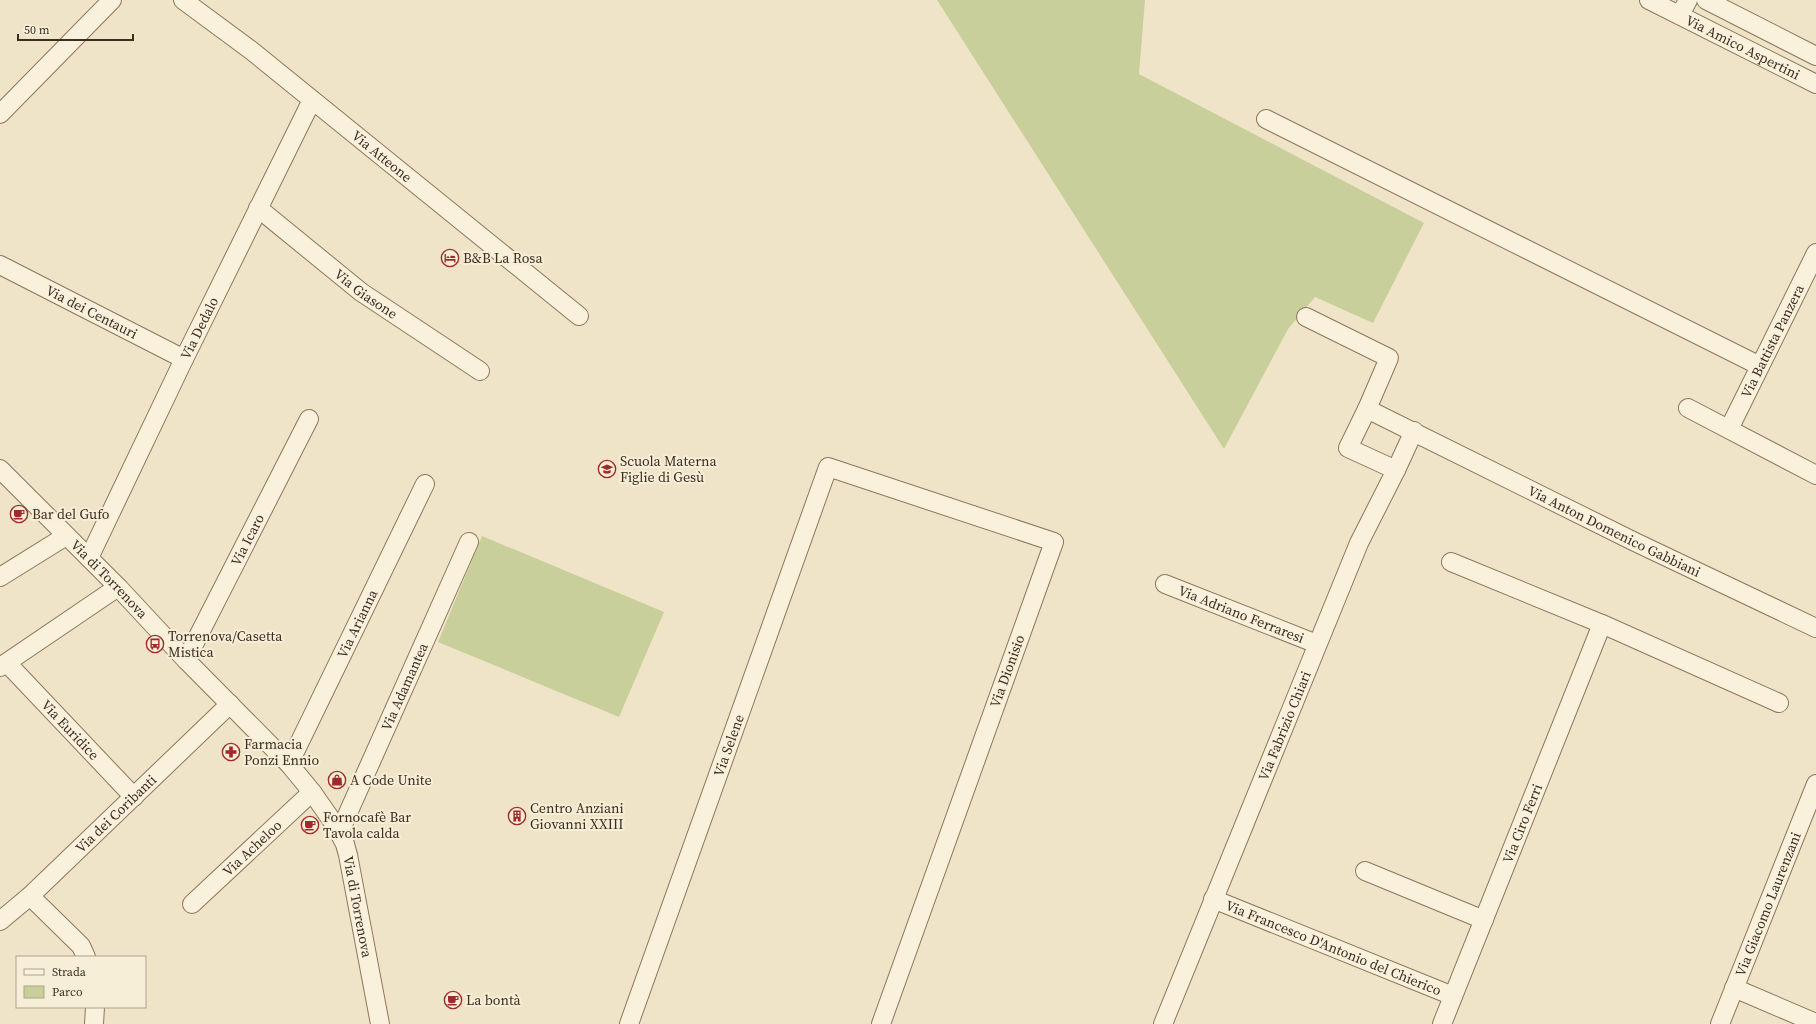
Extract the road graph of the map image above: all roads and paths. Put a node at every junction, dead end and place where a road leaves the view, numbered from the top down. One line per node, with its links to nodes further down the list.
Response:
1 (112, 0): 9 (street)
2 (183, 0): 8 (street, Via Atteone)
3 (1649, 0): 5 (street, Via Amico Aspertini)
4 (1706, 0): 6 (street)
5 (1684, 8): 7 (street, Via Amico Aspertini)
6 (1816, 56)
7 (1816, 84)
8 (312, 100): 11 (street, Via Dedalo); 14 (street, Via Atteone)
9 (0, 114)
10 (1266, 119): 17 (street)
11 (258, 208): 16 (street, Via Dedalo); 18 (street, Via Giasone)
12 (1816, 253): 17 (street, Via Battista Panzera)
13 (0, 265): 16 (street, Via dei Centauri)
14 (579, 316)
15 (1306, 317): 20 (street)
16 (184, 359): 31 (street, Via Dedalo)
17 (1760, 366): 22 (street, Via Battista Panzera)
18 (480, 371)
19 (1688, 408): 22 (street)
20 (1367, 409): 23 (street, Via Anton Domenico Gabbiani); 26 (street)
21 (309, 419): 39 (street, Via Icaro)
22 (1729, 429): 27 (street)
23 (1414, 431): 26 (street, Via Fabrizio Chiari); 37 (street, Via Anton Domenico Gabbiani)
24 (828, 467): 61 (street, Via Selene); 62 (street, Via Dionisio)
25 (0, 469): 29 (street, Via di Torrenova)
26 (1396, 470): 38 (street, Via Fabrizio Chiari)
27 (1816, 475)
28 (425, 484): 43 (street, Via Arianna)
29 (66, 536): 31 (street, Via di Torrenova); 33 (street)
30 (469, 542): 47 (street, Via Adamantea)
31 (89, 558): 35 (street, Via di Torrenova)
32 (1451, 562): 36 (street)
33 (0, 577)
34 (1165, 584): 38 (street, Via Adriano Ferraresi)
35 (118, 587): 39 (street, Via di Torrenova); 40 (street)
36 (1602, 624): 41 (street); 52 (street, Via Ciro Ferri)
37 (1816, 628)
38 (1317, 644): 50 (street, Via Fabrizio Chiari)
39 (186, 660): 42 (street, Via di Torrenova)
40 (3, 665): 46 (street, Via Euridice)
41 (1779, 703)
42 (230, 704): 43 (street, Via di Torrenova); 46 (street, Via dei Coribanti)
43 (288, 764): 45 (street, Via di Torrenova)
44 (1816, 784): 55 (street, Via Giacomo Laurenzani)
45 (312, 792): 47 (street, Via di Torrenova); 51 (street, Via Acheloo)
46 (134, 797): 49 (street, Via dei Coribanti)
47 (340, 832): 60 (street, Via di Torrenova)
48 (1365, 871): 52 (street)
49 (30, 896): 53 (street, Via dei Coribanti); 54 (street)
50 (1213, 899): 56 (street, Via Francesco D'Antonio del Chierico); 63 (street, Via Fabrizio Chiari)
51 (192, 904)
52 (1484, 920): 56 (street, Via Ciro Ferri)
53 (0, 921)
54 (86, 956)
55 (1734, 988): 58 (street); 65 (street, Via Giacomo Laurenzani)
56 (1453, 996): 64 (street, Via Ciro Ferri)
57 (95, 1008): 59 (street)
58 (1816, 1023)
59 (94, 1024)
60 (380, 1024)
61 (629, 1024)
62 (881, 1024)
63 (1163, 1024)
64 (1442, 1024)
65 (1720, 1024)

